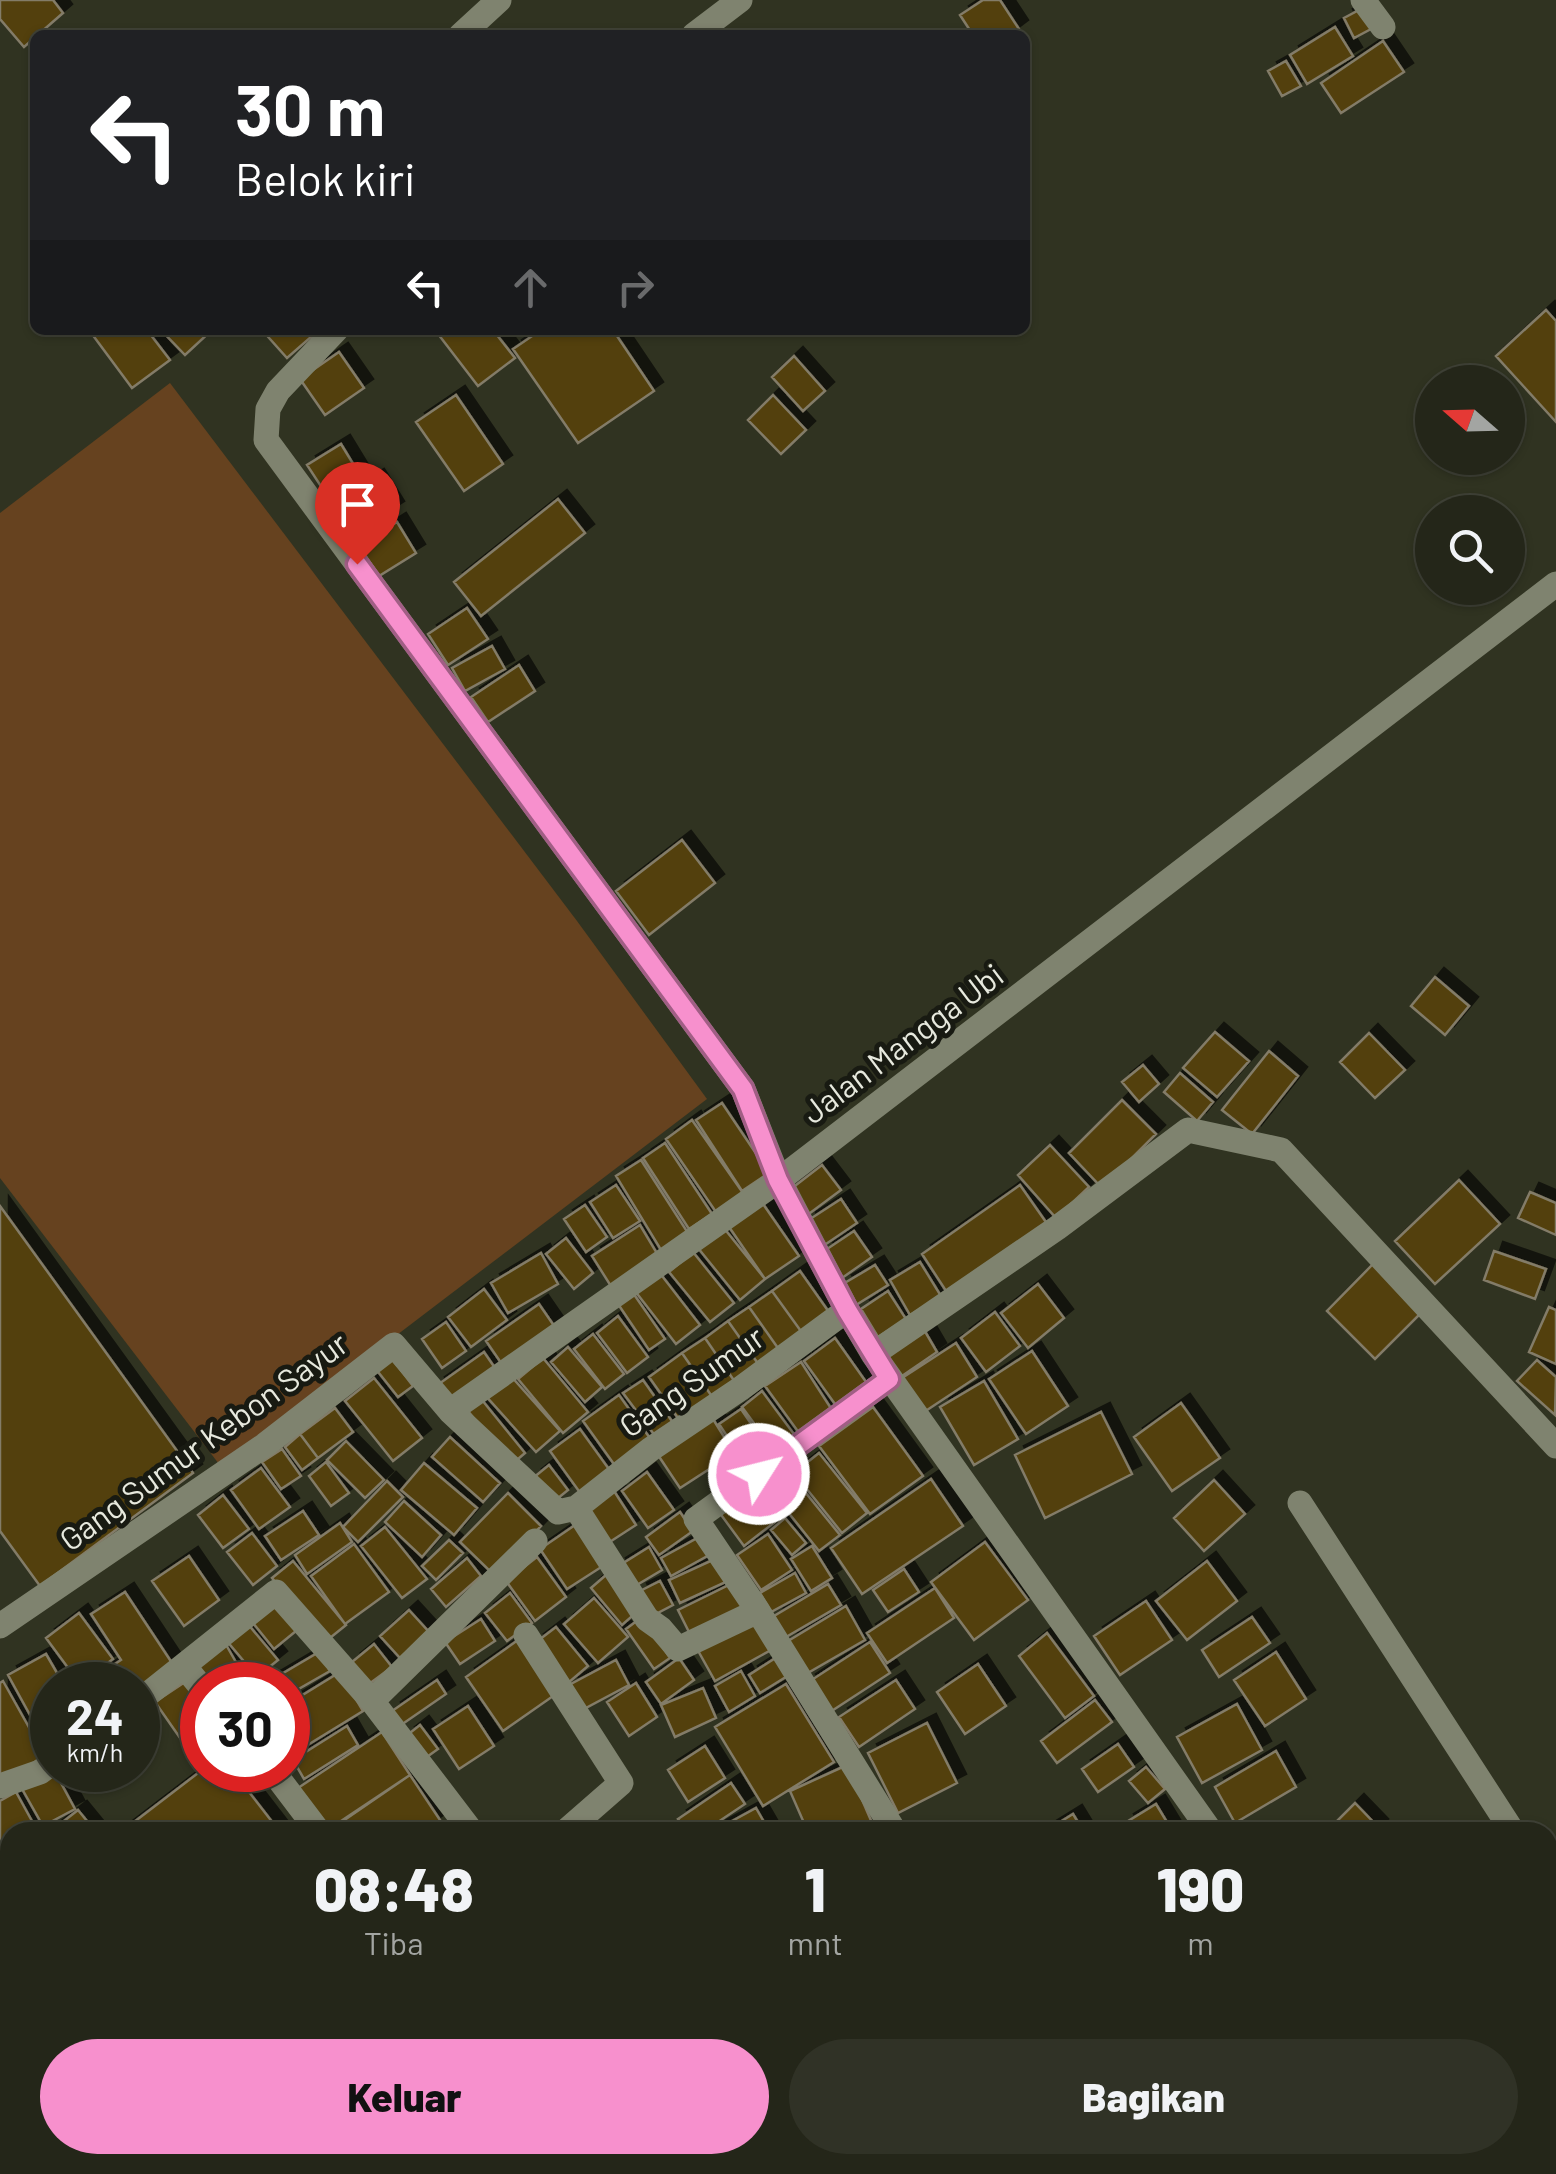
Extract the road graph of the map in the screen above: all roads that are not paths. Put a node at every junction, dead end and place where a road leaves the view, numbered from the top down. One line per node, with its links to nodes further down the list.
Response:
1 (498, 0): 5 (street)
2 (1363, 0): 4 (street)
3 (734, 2): 6 (street)
4 (1382, 27)
5 (465, 30)
6 (700, 30)
7 (333, 335): 9 (street, Jalan Mangga Ubi)
8 (1556, 584): 9 (street, Jalan Mangga Ubi)
9 (778, 1180): 10 (street); 13 (street)
10 (847, 1310): 11 (street); 16 (street, Gang Sumur)
11 (872, 1354): 12 (street); 14 (street)
12 (889, 1379): 18 (street); 32 (street)
13 (450, 1412): 16 (street); 19 (street, Gang Sumur Kebon Sayur)
14 (1556, 1446)
15 (1300, 1502): 33 (street)
16 (576, 1508): 18 (street)
17 (535, 1541): 24 (street)
18 (758, 1610): 31 (street)
19 (0, 1626)
20 (526, 1635): 30 (street)
21 (189, 1662): 24 (street)
22 (180, 1669): 23 (street)
23 (160, 1685)
24 (372, 1701): 29 (street)
25 (30, 1776): 26 (street)
26 (0, 1786)
27 (289, 1792): 28 (street)
28 (311, 1822)
29 (464, 1822)
30 (577, 1822)
31 (889, 1822)
32 (1204, 1822)
33 (1507, 1822)

